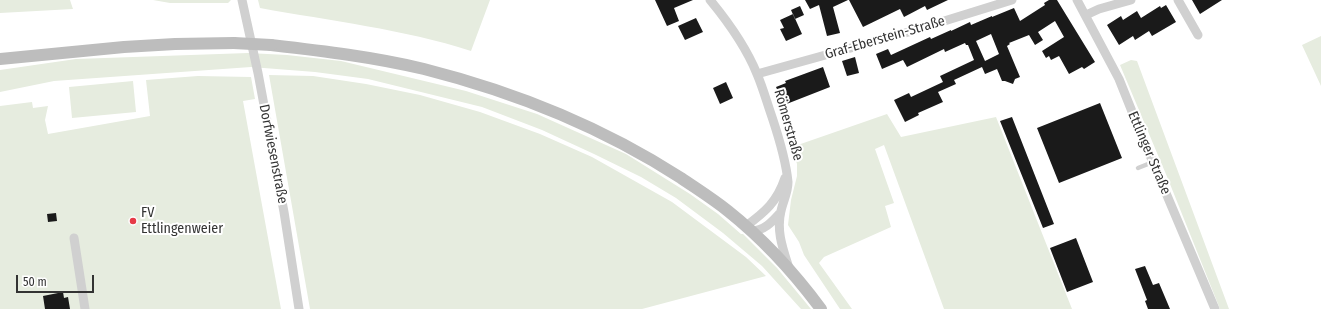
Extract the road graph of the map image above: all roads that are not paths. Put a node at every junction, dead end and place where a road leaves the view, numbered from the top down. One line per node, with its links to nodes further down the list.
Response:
1 (242, 0): 19 (street, Dorfwiesenstraße)
2 (710, 0): 10 (street, Römerstraße)
3 (1012, 0): 10 (street, Graf-Eberstein-Straße)
4 (1077, 0): 7 (street, Ettlinger Straße)
5 (1131, 0): 7 (street)
6 (1178, 0): 8 (street)
7 (1086, 15): 11 (street, Ettlinger Straße)
8 (1198, 35)
9 (0, 59): 15 (main road, Römerstraße, bridge)
10 (758, 74): 13 (street, Römerstraße)
11 (1153, 162): 12 (lane); 21 (street, Ettlinger Straße)
12 (1138, 168)
13 (786, 173): 14 (street, Römerstraße); 15 (street)
14 (780, 213): 15 (street); 17 (street, Römerstraße)
15 (748, 229): 17 (main road, Römerstraße)
16 (74, 238): 18 (street)
17 (790, 270): 20 (main road, Römerstraße)
18 (85, 309)
19 (299, 309)
20 (821, 309)
21 (1215, 309)

